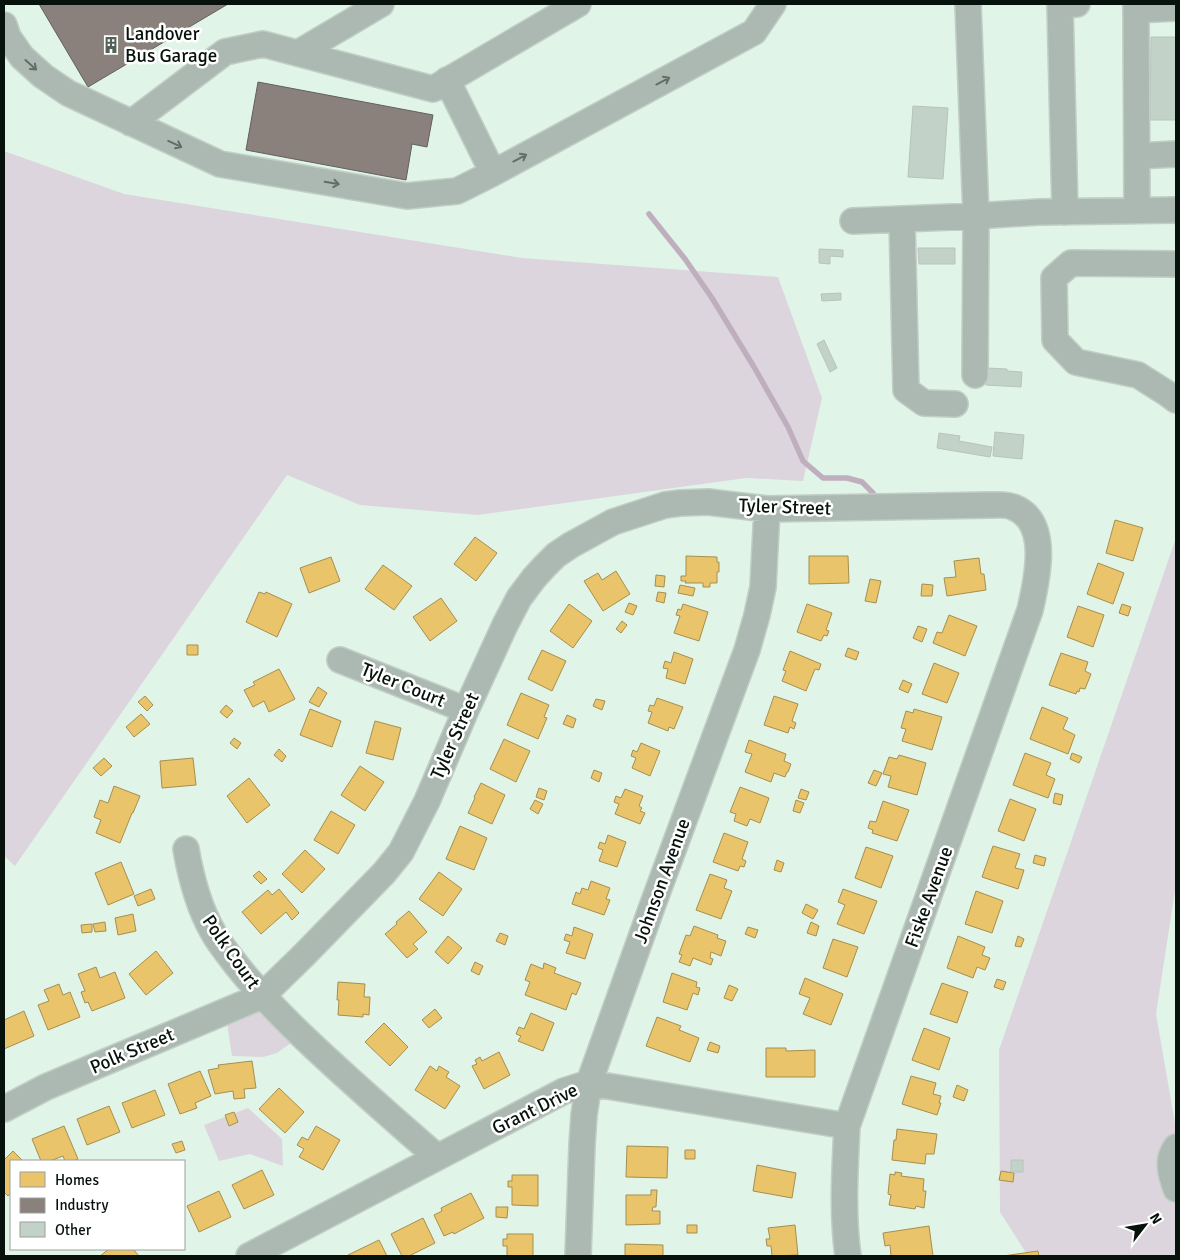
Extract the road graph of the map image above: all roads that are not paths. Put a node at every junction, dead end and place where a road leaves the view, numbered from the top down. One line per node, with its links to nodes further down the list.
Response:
1 (381, 4): 9 (street)
2 (578, 4): 10 (street)
3 (773, 4): 14 (street, one-way to 3)
4 (968, 4): 18 (street)
5 (1077, 4): 17 (street)
6 (1136, 7): 7 (street); 13 (street)
7 (1176, 8)
8 (4, 25): 11 (street, one-way to 11)
9 (298, 53): 10 (street); 11 (street)
10 (447, 80): 14 (street)
11 (131, 123): 14 (street, one-way to 14)
12 (1176, 154): 13 (street)
13 (1137, 156): 15 (street)
14 (493, 173)
15 (1138, 210): 16 (street); 17 (street)
16 (1176, 210)
17 (1065, 212): 18 (street)
18 (976, 216): 19 (street); 22 (street)
19 (902, 219): 20 (street); 24 (street)
20 (853, 221)
21 (1176, 264): 23 (street)
22 (975, 374)
23 (1176, 400)
24 (955, 404)
25 (767, 509): 26 (street, Tyler Street); 28 (street, Tyler Street); 31 (street, Johnson Avenue)
26 (1038, 542): 33 (street, Fiske Avenue)
27 (340, 660): 28 (street, Tyler Court)
28 (466, 710): 30 (street, Tyler Street)
29 (186, 850): 30 (street, Polk Court)
30 (262, 996): 32 (street, Polk Street); 35 (street)
31 (589, 1083): 33 (street, Grant Drive); 35 (street, Grant Drive); 38 (street, Johnson Avenue)
32 (4, 1109)
33 (847, 1126): 39 (street, Fiske Avenue)
34 (1176, 1147): 36 (street)
35 (437, 1158): 37 (street, Grant Drive)
36 (1176, 1189)
37 (249, 1256)
38 (578, 1256)
39 (848, 1256)

